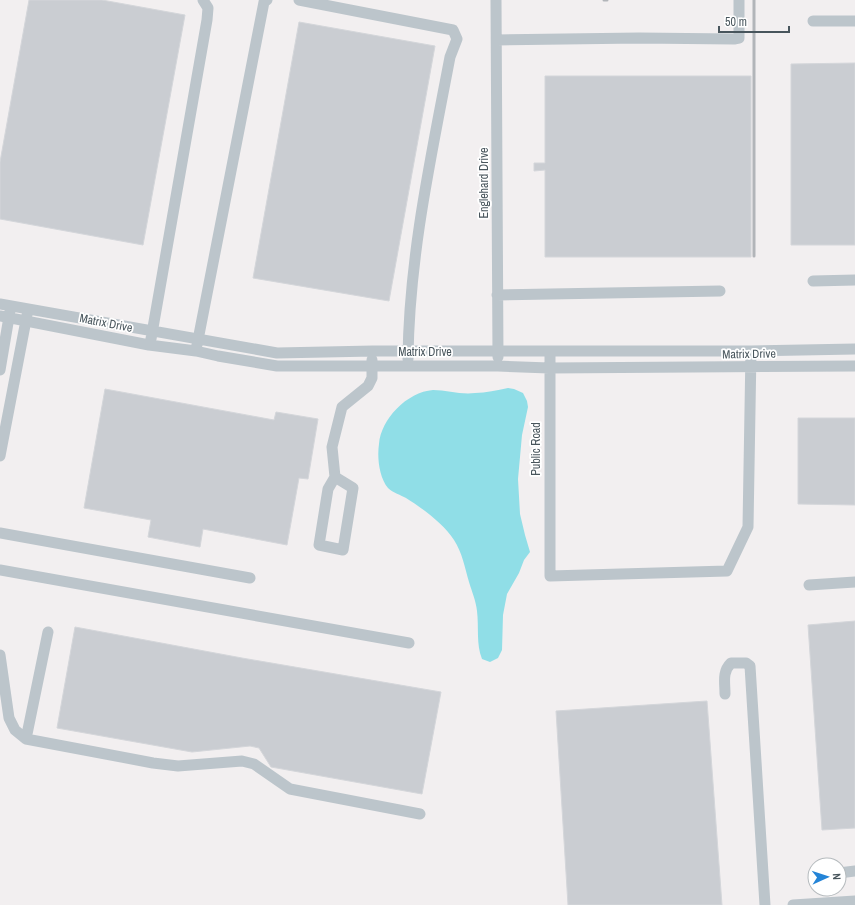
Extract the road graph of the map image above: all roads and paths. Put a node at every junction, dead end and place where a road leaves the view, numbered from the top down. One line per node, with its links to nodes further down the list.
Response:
1 (203, 0): 17 (street)
2 (267, 0): 18 (street)
3 (299, 0): 23 (street)
4 (496, 0): 8 (street, Englehard Drive)
5 (739, 0): 8 (street)
6 (855, 20): 7 (street)
7 (813, 21)
8 (497, 40): 12 (street, Englehard Drive)
9 (855, 280): 10 (street)
10 (813, 281)
11 (720, 291): 12 (street)
12 (497, 295): 26 (street, Englehard Drive)
13 (5, 305): 14 (street, Matrix Drive); 15 (street)
14 (28, 309): 16 (street); 17 (street, Matrix Drive)
15 (4, 317): 16 (street, Matrix Drive); 33 (street)
16 (26, 321): 19 (street, Matrix Drive); 34 (street)
17 (152, 331): 18 (street, Matrix Drive); 19 (street)
18 (198, 339): 21 (street); 22 (street, Matrix Drive)
19 (149, 345): 21 (street, Matrix Drive)
20 (855, 349): 25 (street, Matrix Drive)
21 (196, 351): 27 (street, Matrix Drive)
22 (373, 351): 23 (street, Matrix Drive); 27 (street)
23 (408, 351): 26 (street, Matrix Drive); 28 (street)
24 (550, 351): 25 (street, Matrix Drive); 26 (street, Matrix Drive); 32 (street, Public Road)
25 (751, 351): 31 (street)
26 (498, 352): 29 (street, Englehard Drive)
27 (372, 365): 28 (street, Matrix Drive); 35 (street)
28 (408, 366): 29 (street, Matrix Drive)
29 (498, 366): 32 (street, Matrix Drive)
30 (855, 366): 31 (street, Matrix Drive)
31 (750, 367): 32 (street, Matrix Drive); 32 (street, Public Road)
32 (549, 368)
33 (0, 370)
34 (0, 456)
35 (335, 477): 35 (street)
36 (0, 533): 38 (street)
37 (0, 570): 42 (street)
38 (250, 578)
39 (855, 582): 40 (street)
40 (809, 585)
41 (48, 632): 45 (street)
42 (409, 643)
43 (0, 655): 45 (street)
44 (725, 694): 49 (street)
45 (26, 739): 46 (street)
46 (420, 814)
47 (855, 901): 48 (street)
48 (837, 903): 50 (street)
49 (765, 905)
50 (793, 905)

